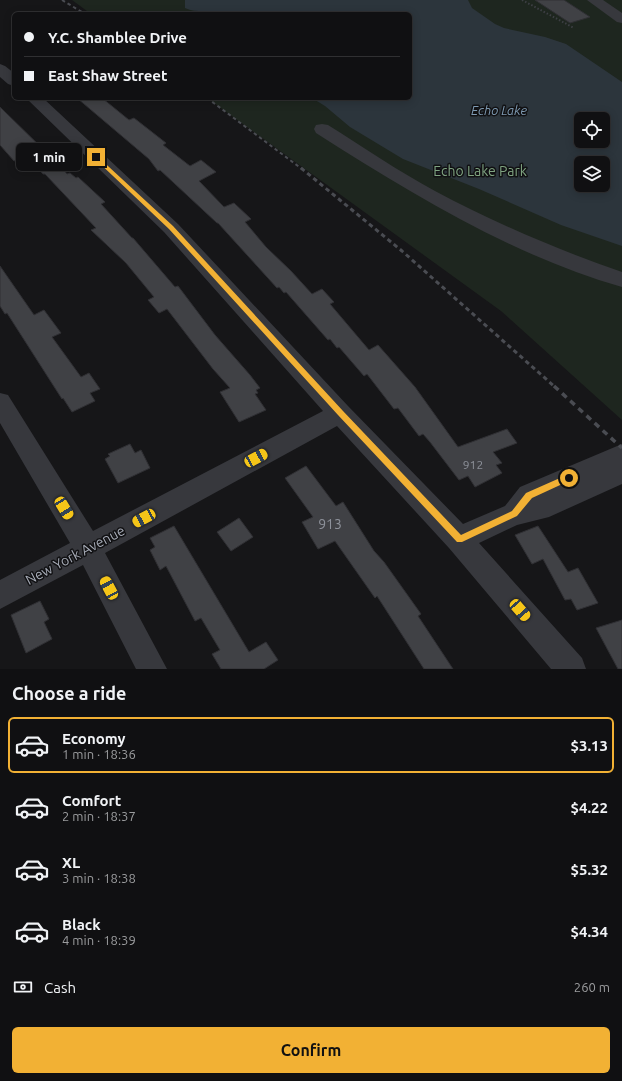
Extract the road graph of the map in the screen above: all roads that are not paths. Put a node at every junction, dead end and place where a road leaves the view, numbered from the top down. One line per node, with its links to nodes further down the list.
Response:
1 (594, 0): 2 (street)
2 (622, 19)
3 (0, 69): 4 (street)
4 (12, 79)
5 (39, 102): 9 (street)
6 (322, 129): 7 (street)
7 (622, 280)
8 (0, 402): 14 (street)
9 (340, 413): 13 (street); 14 (street, New York Avenue)
10 (622, 454): 12 (street)
11 (622, 472): 12 (street)
12 (514, 514): 13 (street)
13 (459, 539): 17 (street)
14 (88, 548): 15 (street, New York Avenue); 16 (street)
15 (0, 595)
16 (152, 669)
17 (571, 669)

